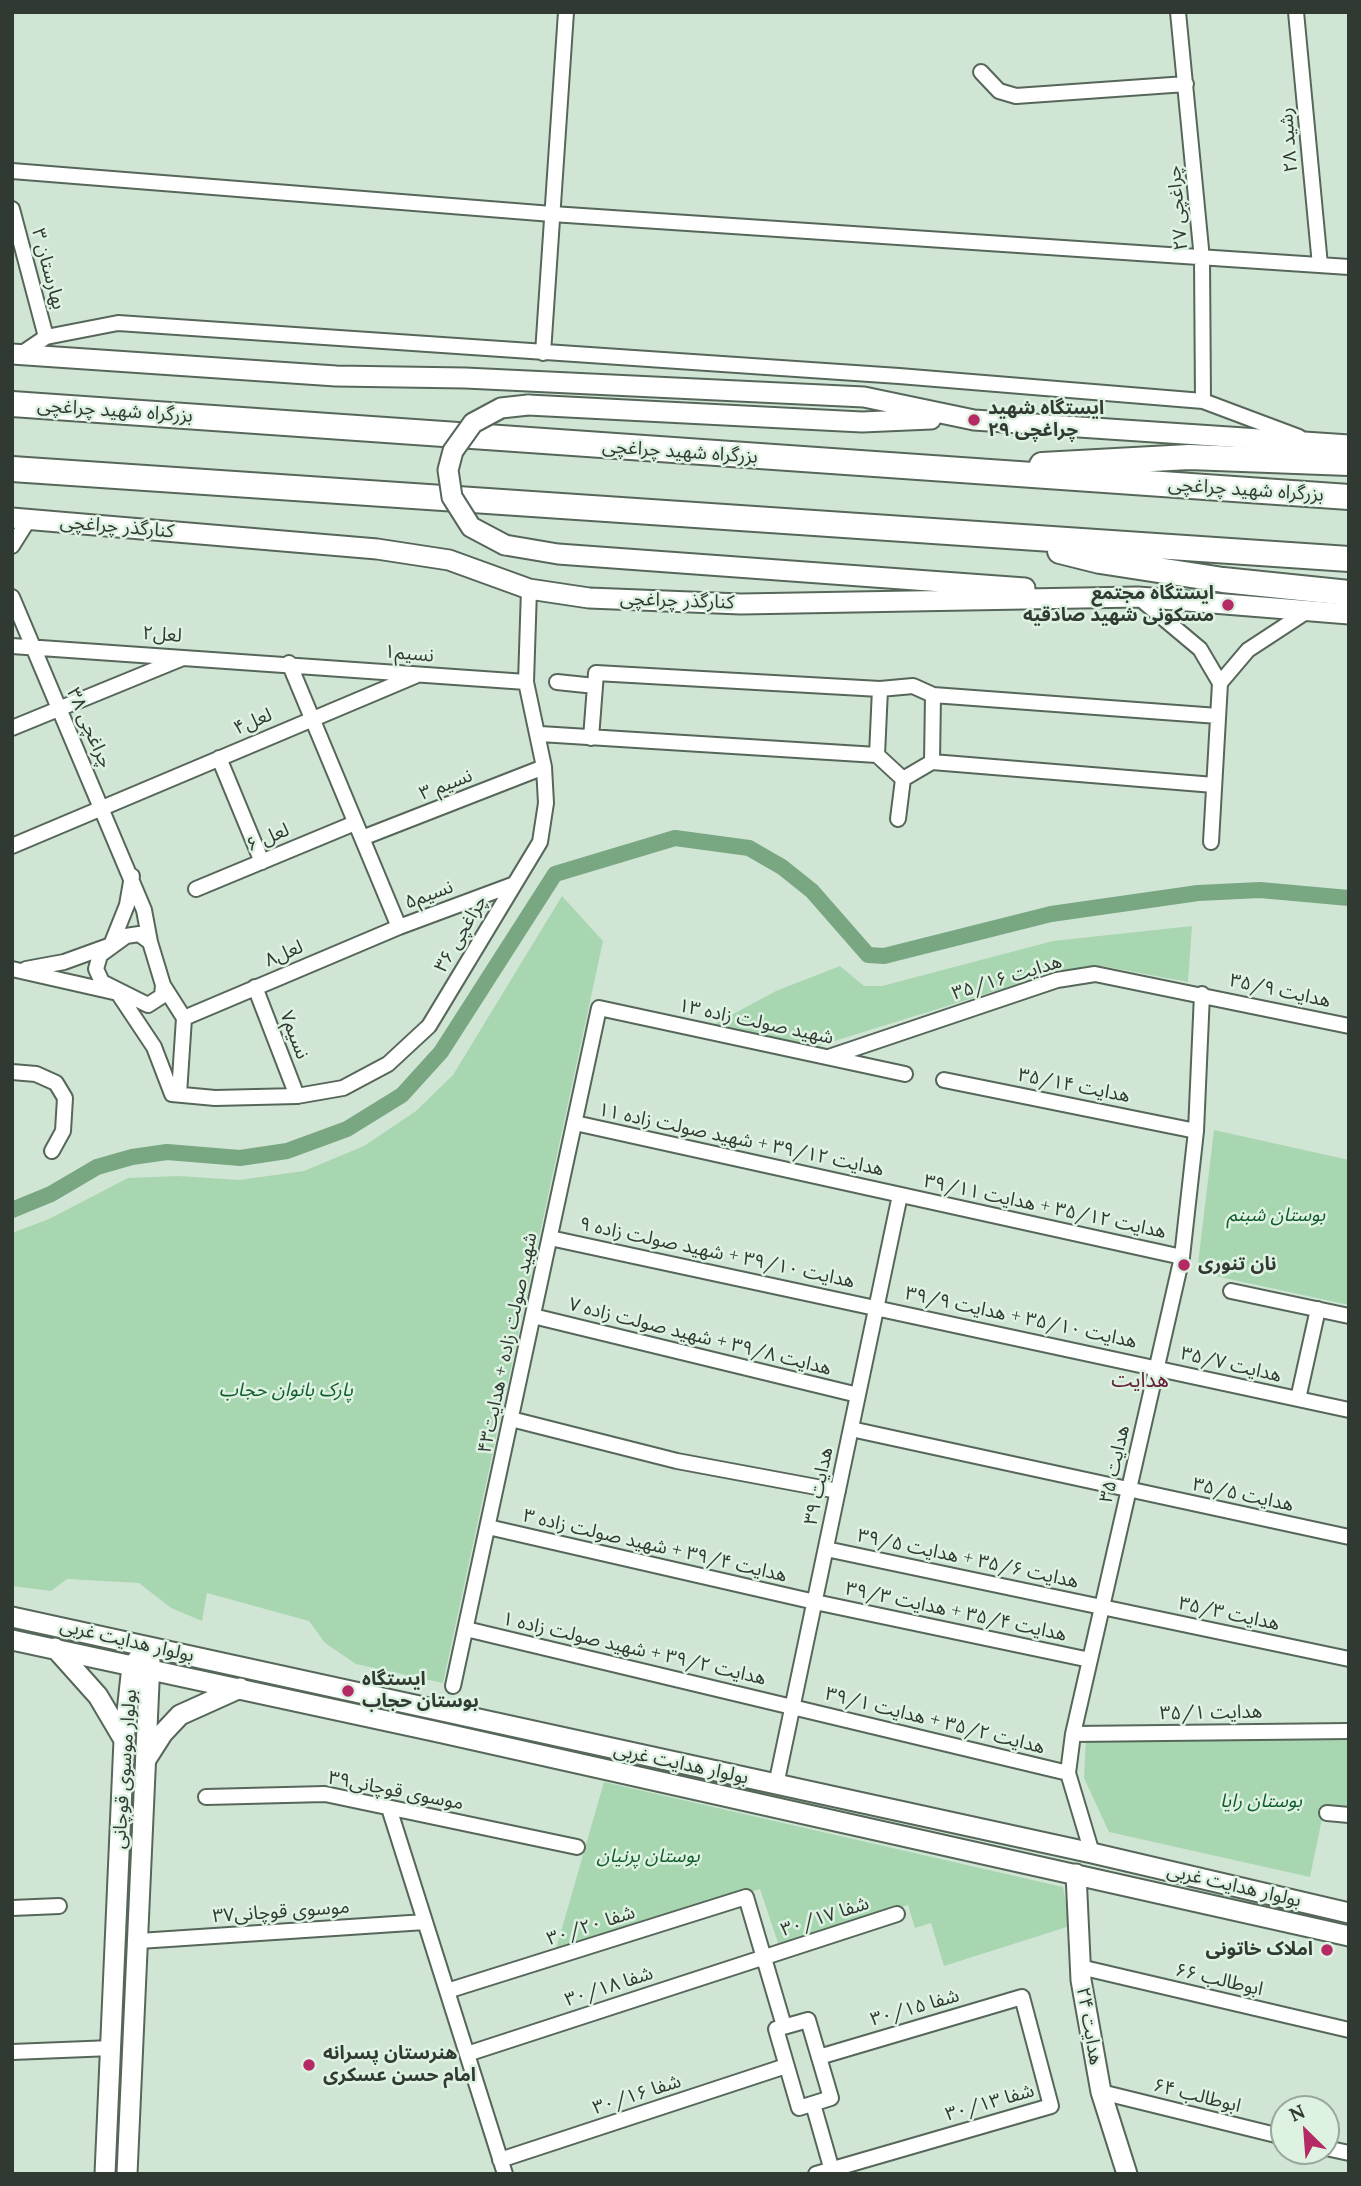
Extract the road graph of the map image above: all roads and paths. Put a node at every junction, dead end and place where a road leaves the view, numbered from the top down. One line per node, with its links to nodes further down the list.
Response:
1 (566, 12): 8 (street)
2 (1178, 12): 5 (street, چراغچی ۲۷)
3 (1296, 12): 10 (street, رشید ۲۸)
4 (981, 72): 5 (street)
5 (1186, 83): 9 (street, چراغچی ۲۷)
6 (12, 171): 8 (street)
7 (12, 209): 12 (street, بهارستان ۳)
8 (552, 214): 9 (street); 13 (street)
9 (1202, 258): 10 (street); 16 (street, چراغچی ۲۷)
10 (1320, 265): 11 (street)
11 (1349, 267)
12 (46, 337): 13 (street); 14 (street)
13 (544, 353): 16 (street)
14 (17, 354): 19 (main road)
15 (12, 389): 18 (highway)
16 (1203, 401): 20 (street)
17 (12, 404): 18 (highway, بزرگراه شهید چراغچی)
18 (115, 411): 24 (highway, بزرگراه شهید چراغچی)
19 (957, 418): 20 (main road); 35 (main road, bridge)
20 (1310, 441): 21 (main road)
21 (1349, 445)
22 (1349, 463): 24 (highway)
23 (12, 469): 25 (highway)
24 (974, 473): 27 (highway, بزرگراه شهید چراغچی)
25 (122, 478): 26 (highway); 29 (highway)
26 (12, 479)
27 (1349, 497)
28 (21, 519): 30 (street); 32 (main road, کنارگذر چراغچی)
29 (995, 536): 31 (highway); 33 (highway)
30 (12, 546)
31 (1349, 559)
32 (529, 589): 35 (main road, کنارگذر چراغچی); 43 (street, چراغچی ۳۶)
33 (1349, 593)
34 (12, 597): 39 (street, چراغچی ۳۸)
35 (1138, 597): 36 (main road, کنارگذر چراغچی); 45 (street)
36 (1306, 612): 37 (main road, کنارگذر چراغچی); 45 (street)
37 (1349, 614)
38 (12, 646): 39 (street, لعل۲)
39 (32, 646): 40 (street, لعل۲); 49 (street, چراغچی ۳۸)
40 (188, 656): 41 (street, لعل۲); 49 (street)
41 (289, 663): 42 (street, نسیم۱); 51 (street)
42 (419, 674): 43 (street, نسیم۱); 51 (street, لعل۴)
43 (526, 682): 53 (street, چراغچی ۳۶)
44 (557, 682): 46 (street)
45 (1220, 683): 50 (street)
46 (595, 686): 47 (street); 54 (street)
47 (880, 689): 48 (street); 55 (street)
48 (933, 695): 50 (street); 57 (street)
49 (60, 710): 52 (street); 61 (street, چراغچی ۳۸)
50 (1218, 716): 60 (street)
51 (312, 719): 56 (street, لعل۴); 63 (street)
52 (12, 728)
53 (540, 734): 54 (street); 58 (street, چراغچی ۳۶)
54 (592, 737): 55 (street)
55 (877, 755): 59 (street)
56 (219, 758): 61 (street, لعل۴); 67 (street)
57 (932, 762): 59 (street); 60 (street)
58 (544, 767): 64 (street, نسیم ۳); 69 (street, چراغچی ۳۶)
59 (903, 779): 62 (street)
60 (1214, 785): 65 (street)
61 (102, 806): 66 (street, لعل۴); 68 (street, چراغچی ۳۸)
62 (898, 819)
63 (355, 823): 64 (street); 67 (street, لعل ۶)
64 (362, 838): 71 (street)
65 (1211, 842)
66 (12, 846)
67 (262, 862): 70 (street, لعل ۶)
68 (132, 874): 72 (street, چراغچی ۳۸); 73 (street)
69 (512, 885): 71 (street, نسیم۵); 87 (street, چراغچی ۳۶)
70 (196, 889)
71 (399, 927): 76 (street, لعل۸)
72 (149, 942): 73 (street); 75 (street)
73 (111, 945): 74 (street); 77 (street)
74 (17, 970): 77 (street)
75 (163, 985): 77 (street); 80 (street)
76 (255, 987): 80 (street, لعل۸); 87 (street, نسیم۷)
77 (118, 993): 86 (street)
78 (1202, 994): 81 (street, هدایت ۳۵/۹); 82 (street, هدایت ۳۵/۱۶); 89 (street, هدایت ۳۵)
79 (599, 1008): 82 (street, شهید صولت زاده ۱۳); 88 (street, شهید صولت زاده + هدایت۴۳)
80 (184, 1017): 86 (street)
81 (1349, 1026)
82 (827, 1057): 84 (street, شهید صولت زاده ۱۳)
83 (12, 1072): 90 (street)
84 (905, 1074)
85 (944, 1080): 89 (street, هدایت ۳۵/۱۴)
86 (175, 1094): 87 (street, چراغچی ۳۶)
87 (297, 1096)
88 (575, 1123): 91 (street, هدایت ۳۹/۱۲ + شهید صولت زاده ۱۱); 92 (street, شهید صولت زاده + هدایت۴۳)
89 (1196, 1131): 93 (street, هدایت ۳۵)
90 (52, 1151)
91 (900, 1195): 93 (street, هدایت ۳۵/۱۲ + هدایت ۳۹/۱۱); 95 (street, هدایت ۳۹)
92 (550, 1238): 95 (street, هدایت ۳۹/۱۰ + شهید صولت زاده ۹); 97 (street, شهید صولت زاده + هدایت۴۳)
93 (1182, 1257): 99 (street, هدایت ۳۵)
94 (1231, 1291): 96 (street)
95 (877, 1306): 99 (street, هدایت ۳۵/۱۰ + هدایت ۳۹/۹); 100 (street, هدایت ۳۹)
96 (1318, 1309): 98 (street); 101 (street)
97 (533, 1316): 100 (street, هدایت ۳۹/۸ + شهید صولت زاده ۷); 103 (street, شهید صولت زاده + هدایت۴۳)
98 (1349, 1316)
99 (1156, 1368): 101 (street, هدایت ۳۵/۷); 105 (street, هدایت ۳۵)
100 (858, 1395): 104 (street, هدایت ۳۹)
101 (1298, 1399): 102 (street, هدایت ۳۵/۷)
102 (1349, 1410)
103 (511, 1419): 106 (street); 107 (street, شهید صولت زاده + هدایت۴۳)
104 (851, 1429): 105 (street, هدایت ۳۵/۵); 106 (street, هدایت ۳۹)
105 (1128, 1490): 108 (street, هدایت ۳۵/۵); 111 (street, هدایت ۳۵)
106 (838, 1491): 109 (street, هدایت ۳۹)
107 (488, 1527): 110 (street, هدایت ۳۹/۴ + شهید صولت زاده ۳); 113 (street, شهید صولت زاده + هدایت۴۳)
108 (1349, 1537)
109 (826, 1549): 110 (street, هدایت ۳۹); 111 (street, هدایت ۳۵/۶ + هدایت ۳۹/۵)
110 (815, 1602): 118 (street, هدایت ۳۵/۴ + هدایت ۳۹/۳); 123 (street, هدایت ۳۹)
111 (1102, 1606): 117 (street, هدایت ۳۵/۳); 118 (street, هدایت ۳۵)
112 (12, 1617): 115 (main road, بولوار هدایت غربی)
113 (466, 1629): 121 (street, شهید صولت زاده + هدایت۴۳); 123 (street, هدایت ۳۹/۲ + شهید صولت زاده ۱)
114 (12, 1640): 116 (main road, بولوار هدایت غربی)
115 (148, 1646): 119 (main road, بولوار موسوی قوچانی); 120 (main road, بولوار موسوی قوچانی); 127 (main road, بولوار هدایت غربی)
116 (55, 1648): 119 (main road, بولوار هدایت غربی); 126 (main road)
117 (1349, 1659)
118 (1090, 1660): 125 (street, هدایت ۳۵)
119 (132, 1666): 120 (main road, بولوار هدایت غربی); 126 (main road, بولوار موسوی قوچانی)
120 (151, 1671): 122 (main road, بولوار هدایت غربی); 128 (main road, بولوار موسوی قوچانی)
121 (453, 1686)
122 (240, 1688): 128 (main road); 129 (main road, بولوار هدایت غربی)
123 (793, 1705): 130 (street, هدایت ۳۵/۲ + هدایت ۳۹/۱); 131 (street, هدایت ۳۹)
124 (1349, 1731): 125 (street, هدایت ۳۵/۱)
125 (1073, 1734): 130 (street, هدایت ۳۵)
126 (124, 1740): 154 (main road, بولوار موسوی قوچانی)
127 (612, 1749): 129 (main road); 131 (main road, بولوار هدایت غربی)
128 (147, 1759): 147 (main road, بولوار موسوی قوچانی)
129 (608, 1770): 138 (main road, بولوار هدایت غربی)
130 (1068, 1773): 137 (street, هدایت ۳۵)
131 (776, 1785): 137 (main road, بولوار هدایت غربی)
132 (205, 1797): 133 (street, موسوی قوچانی۳۹)
133 (389, 1808): 136 (street, موسوی قوچانی۳۹); 145 (street)
134 (1327, 1813): 135 (street)
135 (1349, 1815)
136 (577, 1847)
137 (1092, 1853): 139 (main road, بولوار هدایت غربی)
138 (1076, 1874): 144 (main road, بولوار هدایت غربی); 149 (main road, هدایت ۲۴)
139 (1278, 1896): 142 (main road, بولوار هدایت غربی); 144 (main road)
140 (59, 1906): 141 (street)
141 (12, 1908)
142 (1349, 1913)
143 (897, 1914): 148 (street, شفا ۳۰/۱۷)
144 (1272, 1918): 146 (main road, بولوار هدایت غربی)
145 (425, 1922): 147 (street, موسوی قوچانی۳۷); 150 (street)
146 (1349, 1936)
147 (139, 1941): 165 (main road, بولوار موسوی قوچانی)
148 (764, 1957): 150 (street, شفا ۳۰/۲۰); 152 (street); 156 (street, شفا ۳۰/۱۸)
149 (1080, 1967): 153 (street, ابوطالب ۶۶); 159 (main road, هدایت ۲۴)
150 (447, 1991): 156 (street)
151 (1022, 1997): 157 (street, شفا ۳۰/۱۵); 163 (street, شفا ۳۰/۱۳)
152 (784, 2026): 157 (street); 158 (street)
153 (1349, 2031)
154 (112, 2048): 155 (street); 164 (main road, بولوار موسوی قوچانی)
155 (12, 2052)
156 (467, 2054): 162 (street)
157 (819, 2057): 160 (street)
158 (786, 2066): 160 (street); 162 (street, شفا ۳۰/۱۶)
159 (1101, 2092): 161 (street, ابوطالب ۶۴); 167 (main road, هدایت ۲۴)
160 (813, 2104): 163 (street)
161 (1270, 2134)
162 (503, 2167)
163 (833, 2171): 166 (street)
164 (105, 2174)
165 (128, 2174)
166 (816, 2174)
167 (1127, 2174)

